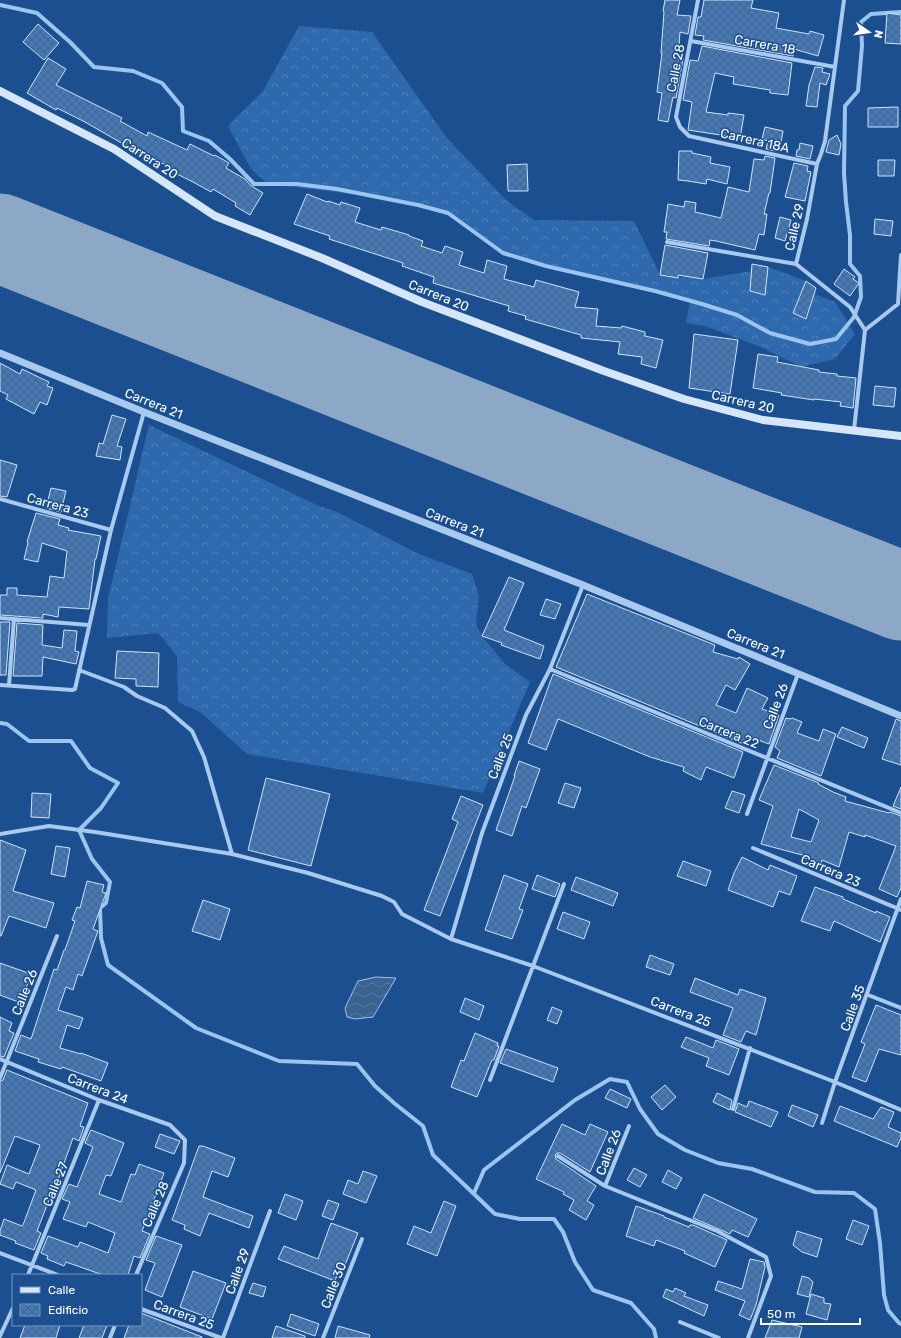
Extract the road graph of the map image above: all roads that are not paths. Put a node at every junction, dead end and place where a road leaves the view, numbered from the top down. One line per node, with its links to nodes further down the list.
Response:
1 (698, 0): 3 (street, Calle 28)
2 (844, 0): 4 (street, Calle 29)
3 (691, 41): 4 (street, Carrera 18); 6 (street, Calle 28)
4 (835, 67): 7 (street, Calle 29)
5 (0, 91): 15 (main road, Carrera 20)
6 (689, 136): 7 (street, Carrera 18A)
7 (817, 164): 10 (street, Calle 29)
8 (667, 242): 10 (street)
9 (901, 255): 11 (street)
10 (796, 264): 12 (street, Calle 29)
11 (900, 304): 12 (street)
12 (865, 330): 15 (street)
13 (0, 353): 14 (street, Carrera 21)
14 (144, 412): 18 (street); 19 (street, Carrera 21)
15 (854, 430): 16 (main road, Carrera 20)
16 (901, 436)
17 (0, 499): 18 (street, Carrera 23)
18 (111, 530): 22 (street)
19 (583, 585): 23 (street, Calle 25); 25 (street, Carrera 21)
20 (0, 618): 21 (street)
21 (14, 619): 22 (street); 27 (street)
22 (89, 625): 24 (street)
23 (550, 669): 29 (street, Carrera 22); 39 (street, Calle 25)
24 (79, 670): 27 (street); 34 (street)
25 (799, 673): 28 (street, Carrera 21); 29 (street, Calle 26)
26 (0, 685): 27 (street)
27 (9, 685)
28 (901, 716)
29 (766, 758): 30 (street, Carrera 22); 31 (street, Calle 26)
30 (901, 813)
31 (746, 814)
32 (0, 834): 34 (street, Carrera 25)
33 (753, 848): 37 (street, Carrera 23)
34 (232, 854): 39 (street, Carrera 25)
35 (564, 884): 40 (street)
36 (901, 899): 37 (street, Calle 35)
37 (899, 909): 41 (street, Calle 35)
38 (57, 936): 45 (street, Calle 26)
39 (451, 939): 40 (street, Carrera 25)
40 (533, 966): 43 (street, Carrera 25); 47 (street)
41 (868, 995): 42 (street); 48 (street, Calle 35)
42 (901, 1008)
43 (750, 1048): 48 (street, Carrera 25); 50 (street)
44 (0, 1058): 45 (street, Carrera 24)
45 (7, 1061): 46 (street, Calle 26); 49 (street, Carrera 24)
46 (0, 1078)
47 (490, 1080)
48 (835, 1082): 51 (street, Carrera 25); 52 (street, Calle 35)
49 (99, 1100): 54 (street, Carrera 24); 60 (street, Calle 27)
50 (733, 1109)
51 (901, 1110)
52 (822, 1123)
53 (629, 1126): 56 (street, Calle 26)
54 (185, 1140): 63 (street, Calle 28)
55 (558, 1156): 56 (street)
56 (605, 1186): 73 (street)
57 (270, 1211): 70 (street, Calle 29)
58 (362, 1239): 71 (street, Calle 30)
59 (0, 1253): 60 (street)
60 (33, 1265): 61 (street, Calle 27); 62 (street)
61 (28, 1274)
62 (56, 1274)
63 (136, 1274)
64 (142, 1308): 70 (street, Carrera 25)
65 (12, 1310): 68 (street)
66 (680, 1322): 72 (street)
67 (115, 1326): 69 (street)
68 (0, 1336)
69 (110, 1338)
70 (222, 1338)
71 (323, 1338)
72 (719, 1338)
73 (748, 1338)

